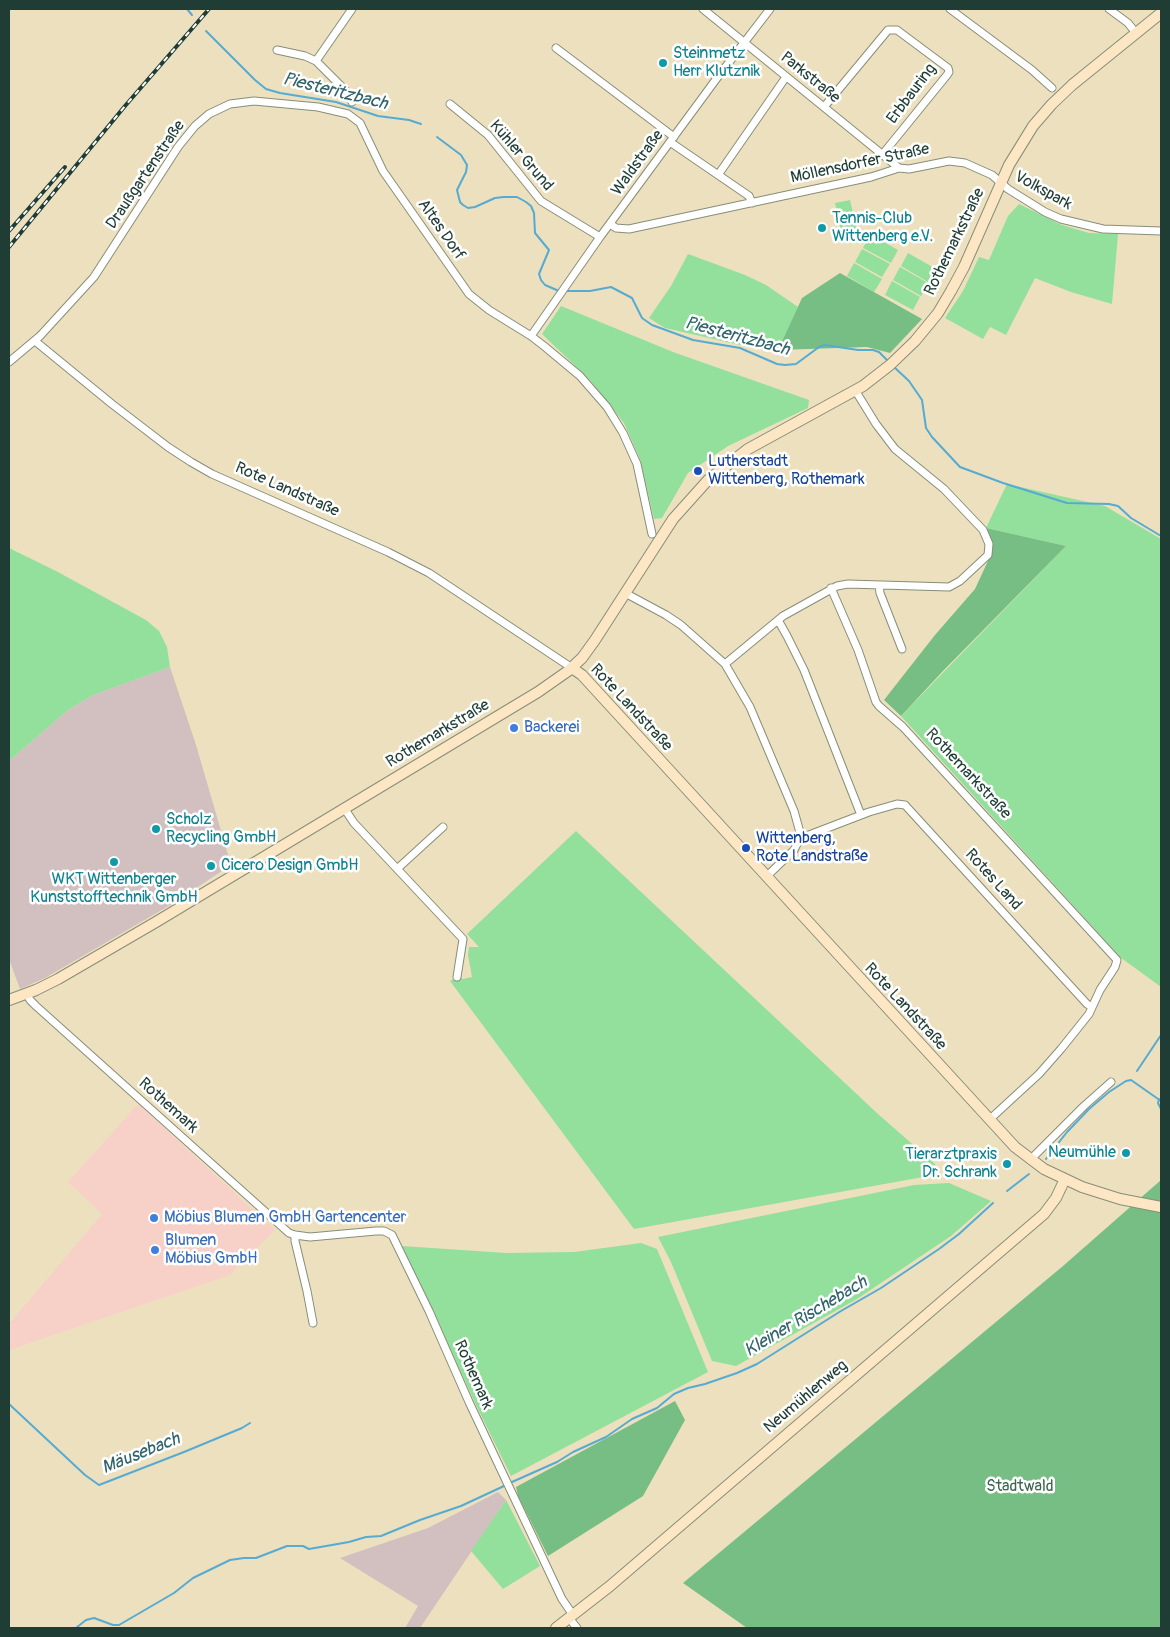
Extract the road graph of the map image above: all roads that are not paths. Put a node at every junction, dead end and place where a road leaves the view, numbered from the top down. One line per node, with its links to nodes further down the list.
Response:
1 (352, 9): 11 (street)
2 (703, 9): 8 (street, Parkstraße)
3 (770, 9): 8 (street, Waldstraße)
4 (950, 9): 13 (street)
5 (1109, 9): 7 (street)
6 (1161, 13): 7 (street)
7 (1136, 33): 22 (street)
8 (744, 42): 12 (street, Parkstraße); 18 (street, Waldstraße)
9 (556, 48): 18 (street)
10 (277, 50): 11 (street)
11 (316, 61): 14 (street)
12 (786, 77): 16 (street, Parkstraße); 21 (street)
13 (1052, 88)
14 (352, 102)
15 (450, 104): 26 (street, Kühler Grund)
16 (824, 107): 19 (street, Parkstraße); 19 (street, Erbbauring)
17 (353, 116): 27 (street, Altes Dorf); 28 (street, Draußgartenstraße)
18 (672, 139): 21 (street); 24 (street, Waldstraße)
19 (882, 155): 20 (street, Parkstraße)
20 (899, 168): 22 (street, Möllensdorfer Straße); 23 (street, Möllensdorfer Straße)
21 (718, 174): 23 (street)
22 (1001, 182): 25 (street, Volkspark); 30 (street, Rothemarkstraße)
23 (752, 203): 24 (street, Möllensdorfer Straße)
24 (610, 224): 26 (street, Waldstraße)
25 (1161, 231)
26 (600, 237): 27 (street, Waldstraße)
27 (531, 336): 31 (street)
28 (35, 341): 29 (street, Draußgartenstraße); 38 (street, Rote Landstraße)
29 (9, 362)
30 (856, 390): 32 (street); 34 (street, Rothemarkstraße)
31 (652, 534)
32 (880, 585): 33 (street); 36 (street)
33 (831, 588): 35 (street); 48 (street, Rothemarkstraße)
34 (625, 593): 37 (street); 38 (street, Rothemarkstraße)
35 (778, 620): 37 (street); 40 (street)
36 (902, 649)
37 (725, 664): 42 (street)
38 (572, 668): 39 (street, Rothemarkstraße); 44 (street, Rote Landstraße)
39 (344, 808): 43 (street); 46 (street, Rothemarkstraße)
40 (861, 815): 42 (street, Rotes Land); 48 (street, Rotes Land)
41 (443, 827): 43 (street)
42 (801, 836): 44 (street)
43 (396, 869): 45 (street)
44 (766, 877): 50 (street, Rote Landstraße)
45 (457, 977)
46 (27, 994): 47 (street, Rothemarkstraße); 54 (street, Rothemark)
47 (9, 1000)
48 (1092, 1007): 50 (street)
49 (1111, 1082): 51 (street)
50 (989, 1120): 51 (street, Rote Landstraße)
51 (1030, 1160): 52 (street, Rote Landstraße)
52 (1065, 1179): 53 (street, Rote Landstraße); 56 (street, Neumühlenweg)
53 (1161, 1207)
54 (295, 1235): 55 (street); 56 (street, Rothemark)
55 (313, 1323)
56 (571, 1617): 57 (street, Neumühlenweg); 58 (street, Rothemark)
57 (556, 1628)
58 (577, 1628)

